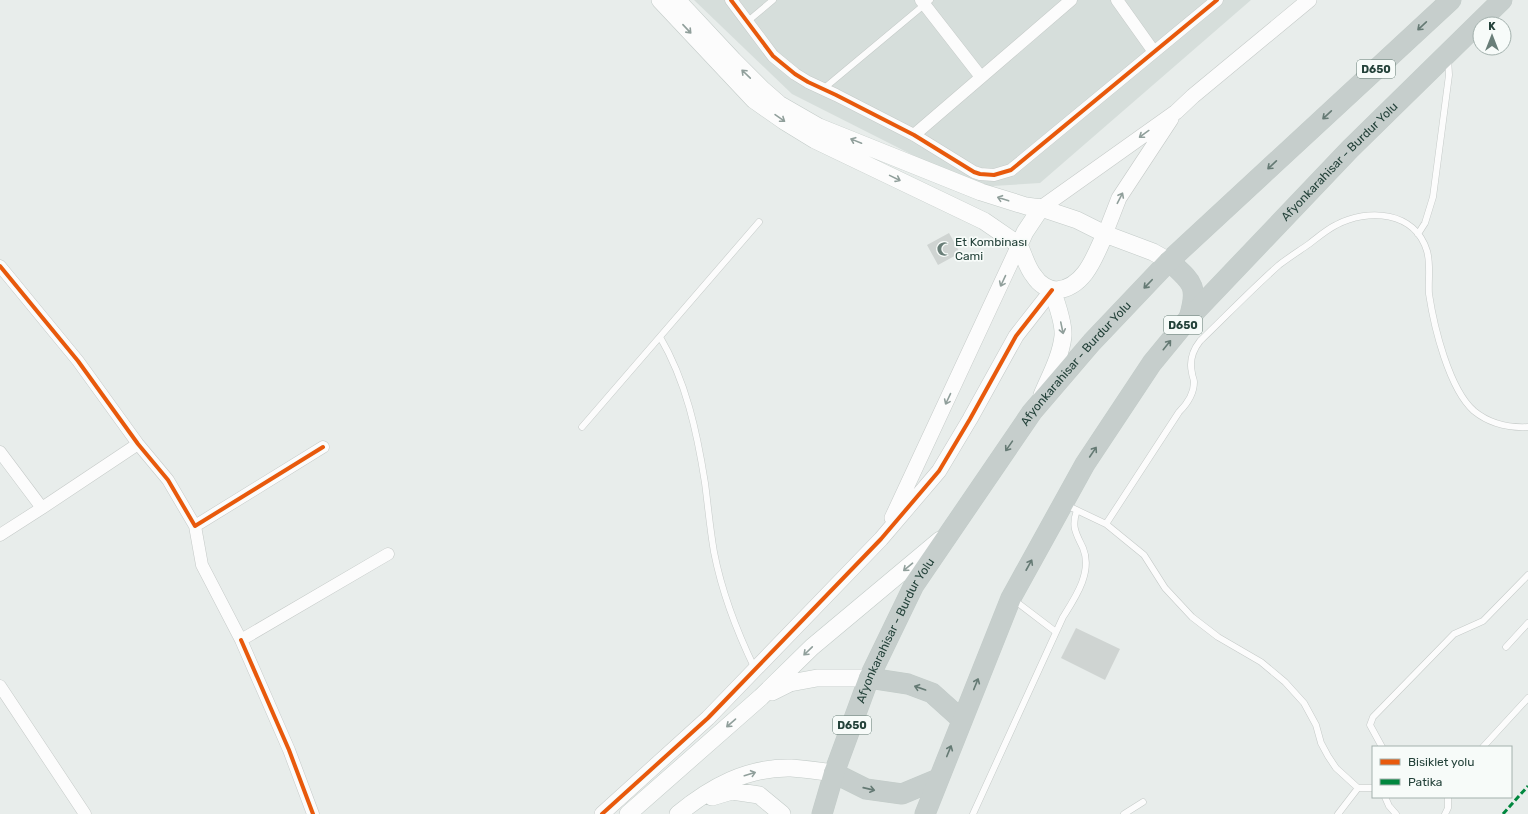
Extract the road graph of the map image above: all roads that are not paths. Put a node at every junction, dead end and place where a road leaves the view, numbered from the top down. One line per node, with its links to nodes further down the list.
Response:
1 (660, 0): 23 (main road, one-way to 23)
2 (677, 0): 19 (main road, one-way to 2)
3 (731, 0): 12 (street)
4 (773, 0): 12 (lane)
5 (1071, 0): 15 (street)
6 (1117, 0): 13 (street)
7 (1217, 0): 13 (street)
8 (1309, 0): 17 (street)
9 (1451, 0): 24 (highway, Afyonkarahisar - Burdur Yolu / D650, one-way to 24)
10 (1502, 0): 14 (highway, Afyonkarahisar - Burdur Yolu / D650)
11 (925, 2): 15 (street); 16 (lane)
12 (748, 21): 16 (street)
13 (1154, 52): 18 (street)
14 (1447, 54): 22 (lane); 27 (highway, Afyonkarahisar - Burdur Yolu / D650)
15 (981, 77): 18 (street)
16 (822, 90): 18 (street)
17 (1176, 112): 19 (street, one-way to 19); 21 (street, one-way to 17)
18 (914, 135)
19 (1041, 208): 21 (main road); 23 (main road)
20 (759, 222): 28 (lane)
21 (1105, 234): 24 (main road); 26 (main road)
22 (1418, 234): 31 (lane); 37 (lane)
23 (1019, 245): 26 (main road); 41 (street, one-way to 41)
24 (1169, 261): 27 (highway); 29 (highway, Afyonkarahisar - Burdur Yolu / D650, one-way to 29)
25 (0, 266): 32 (street)
26 (1052, 290): 29 (main road, one-way to 29); 41 (street)
27 (1189, 318): 35 (highway, Afyonkarahisar - Burdur Yolu / D650, one-way to 27)
28 (660, 336): 30 (lane); 49 (lane)
29 (1038, 405): 39 (highway, Afyonkarahisar - Burdur Yolu / D650, one-way to 39)
30 (582, 427)
31 (1528, 427)
32 (138, 444): 36 (street); 38 (street)
33 (323, 447): 38 (street)
34 (0, 452): 36 (street)
35 (1070, 507): 37 (lane); 44 (highway, Afyonkarahisar - Burdur Yolu / D650, one-way to 35); 46 (lane)
36 (42, 508): 40 (street)
37 (1106, 524): 59 (lane)
38 (195, 526): 47 (street)
39 (948, 533): 50 (highway, Afyonkarahisar - Burdur Yolu / D650); 52 (main road, one-way to 52)
40 (0, 535)
41 (881, 539): 49 (street)
42 (388, 554): 47 (street)
43 (1528, 576): 55 (lane)
44 (1011, 598): 46 (lane); 54 (highway, Afyonkarahisar - Burdur Yolu / D650, one-way to 44)
45 (1528, 623): 48 (lane)
46 (1056, 632): 73 (lane)
47 (241, 640): 66 (street)
48 (1506, 647)
49 (755, 669): 67 (street)
50 (869, 678): 52 (main road); 54 (highway, one-way to 50); 57 (highway, Afyonkarahisar - Burdur Yolu / D650)
51 (0, 686): 65 (street)
52 (760, 697): 68 (main road, one-way to 68)
53 (1527, 701): 56 (lane)
54 (962, 720): 58 (highway, Afyonkarahisar - Burdur Yolu / D650, one-way to 54)
55 (1381, 746)
56 (1484, 746)
57 (834, 773): 58 (highway, one-way to 58); 64 (main road, one-way to 57); 71 (highway, Afyonkarahisar - Burdur Yolu / D650)
58 (938, 779): 72 (highway, Afyonkarahisar - Burdur Yolu / D650)
59 (1358, 788): 60 (lane); 75 (lane)
60 (1372, 788)
61 (1385, 798): 76 (lane)
62 (1448, 798): 77 (lane)
63 (1143, 802): 74 (lane)
64 (691, 803): 69 (main road); 70 (main road)
65 (85, 814)
66 (313, 814)
67 (602, 814)
68 (628, 814)
69 (678, 814)
70 (782, 814)
71 (822, 814)
72 (925, 814)
73 (973, 814)
74 (1124, 814)
75 (1338, 814)
76 (1396, 814)
77 (1445, 814)

